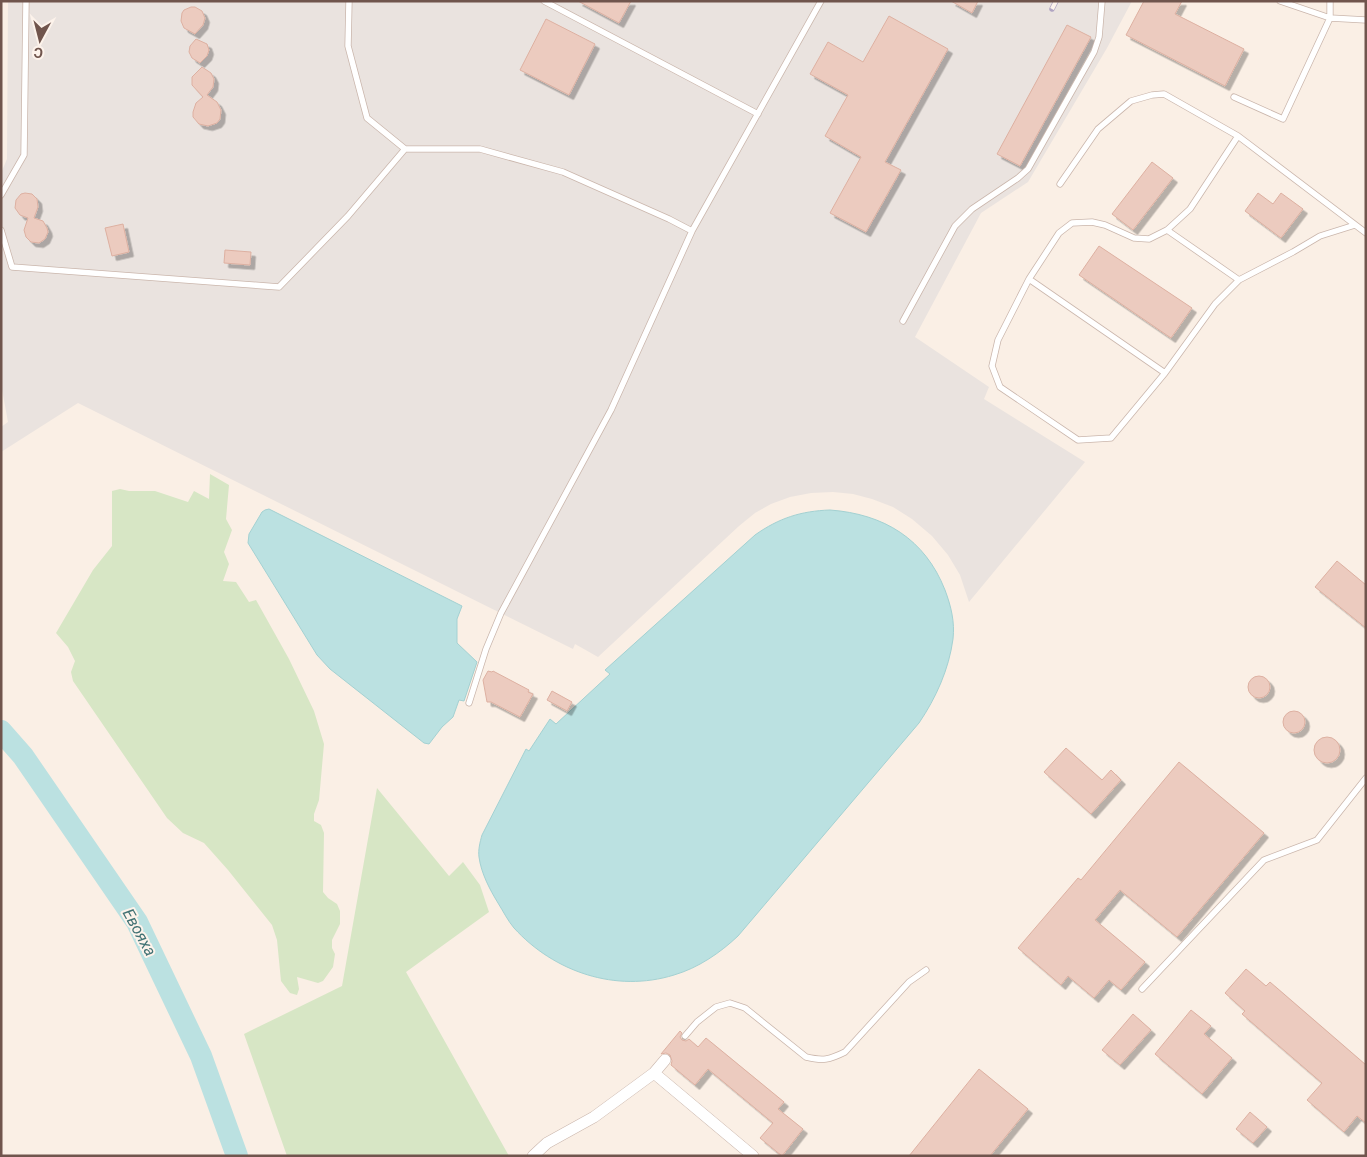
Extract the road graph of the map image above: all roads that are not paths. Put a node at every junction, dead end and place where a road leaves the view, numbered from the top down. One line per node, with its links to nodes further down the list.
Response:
1 (26, 1): 15 (lane)
2 (349, 1): 13 (lane)
3 (544, 1): 11 (lane)
4 (821, 1): 11 (lane)
5 (1102, 1): 23 (lane)
6 (1280, 1): 8 (lane)
7 (1330, 1): 8 (lane)
8 (1330, 18): 9 (lane); 10 (lane)
9 (1366, 20)
10 (1234, 97)
11 (758, 114): 19 (lane)
12 (1238, 136): 14 (lane); 16 (lane); 18 (lane)
13 (405, 149): 17 (lane); 19 (lane)
14 (1060, 184)
15 (1, 195)
16 (1355, 225): 20 (lane); 22 (lane)
17 (1, 230)
18 (1167, 230): 21 (lane); 22 (lane)
19 (692, 231): 25 (lane)
20 (1366, 233)
21 (1030, 279): 24 (lane); 24 (lane)
22 (1239, 280): 24 (lane)
23 (903, 321)
24 (1166, 373)
25 (468, 703)
26 (1366, 778): 28 (lane)
27 (926, 970): 29 (lane)
28 (1142, 989)
29 (686, 1036)
30 (665, 1060): 31 (street)
31 (654, 1073): 32 (street); 33 (street)
32 (533, 1156)
33 (753, 1156)

